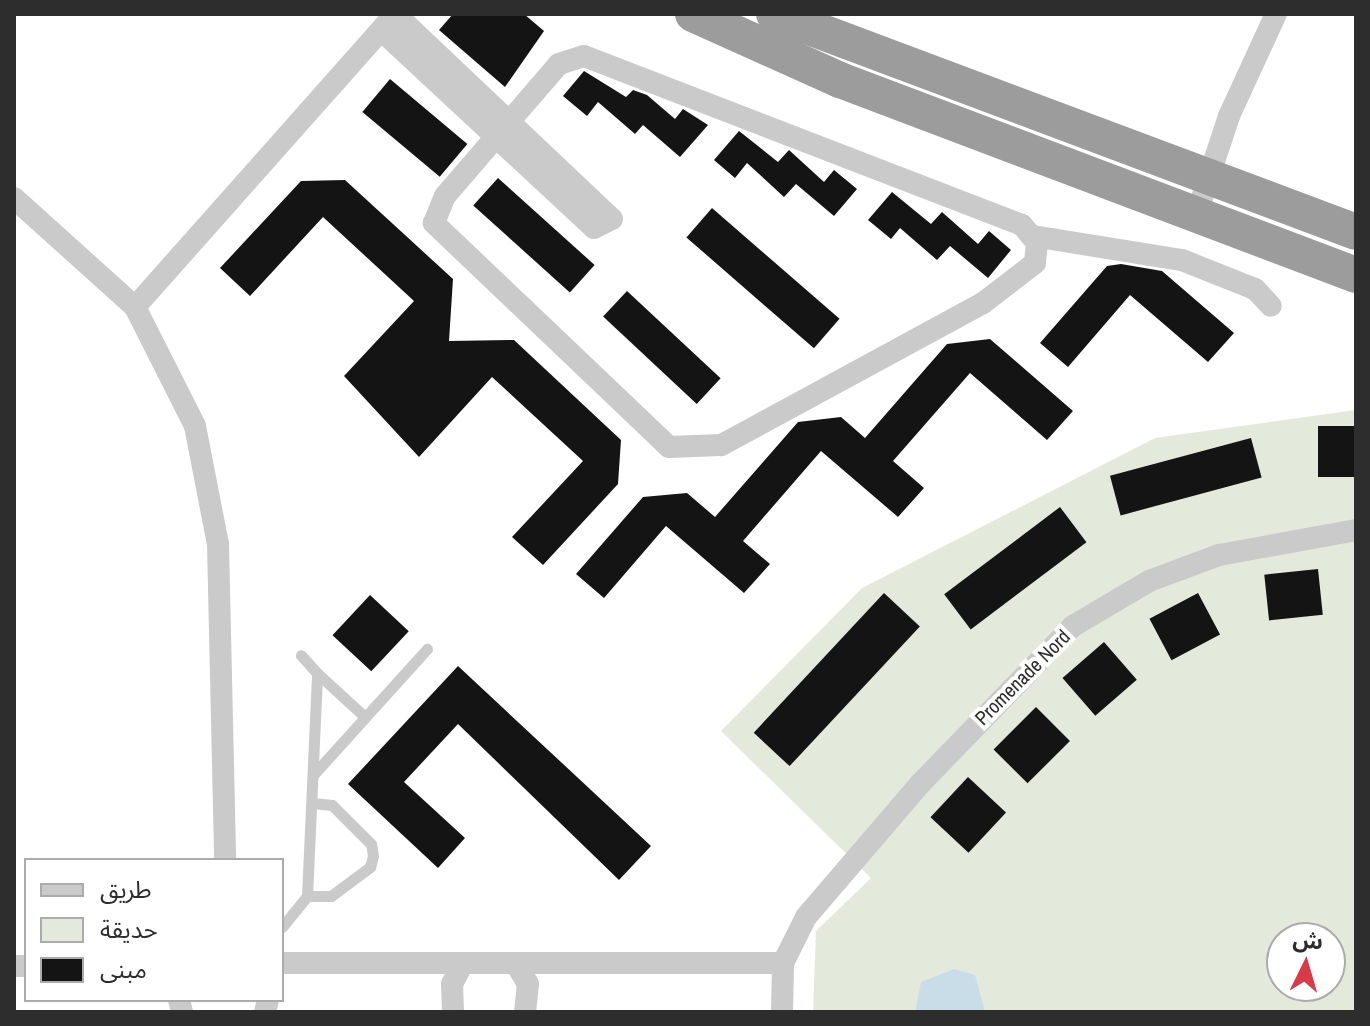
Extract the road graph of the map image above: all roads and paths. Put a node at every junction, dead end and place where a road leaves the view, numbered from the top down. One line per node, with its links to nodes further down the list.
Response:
1 (693, 14): 8 (highway)
2 (774, 14): 6 (highway)
3 (1276, 14): 6 (street)
4 (391, 20): 5 (street); 13 (street)
5 (505, 129): 5 (street); 10 (street); 10 (street)
6 (1211, 175): 8 (street); 9 (highway)
7 (14, 198): 13 (street)
8 (1198, 210): 11 (highway)
9 (1356, 232)
10 (1033, 236): 12 (street)
11 (1356, 275)
12 (1271, 306)
13 (135, 307): 21 (street)
14 (1356, 530): 25 (street, Promenade Nord)
15 (427, 649): 18 (lane)
16 (301, 655): 17 (lane)
17 (317, 673): 18 (lane); 19 (lane)
18 (364, 716): 19 (lane)
19 (313, 776): 20 (lane)
20 (312, 803): 22 (lane); 22 (lane)
21 (225, 858)
22 (307, 896): 23 (lane)
23 (284, 925)
24 (284, 963): 27 (street)
25 (783, 963): 26 (street); 30 (street)
26 (516, 964): 27 (street); 29 (street)
27 (462, 965): 28 (street)
28 (453, 1012)
29 (525, 1012)
30 (782, 1012)

